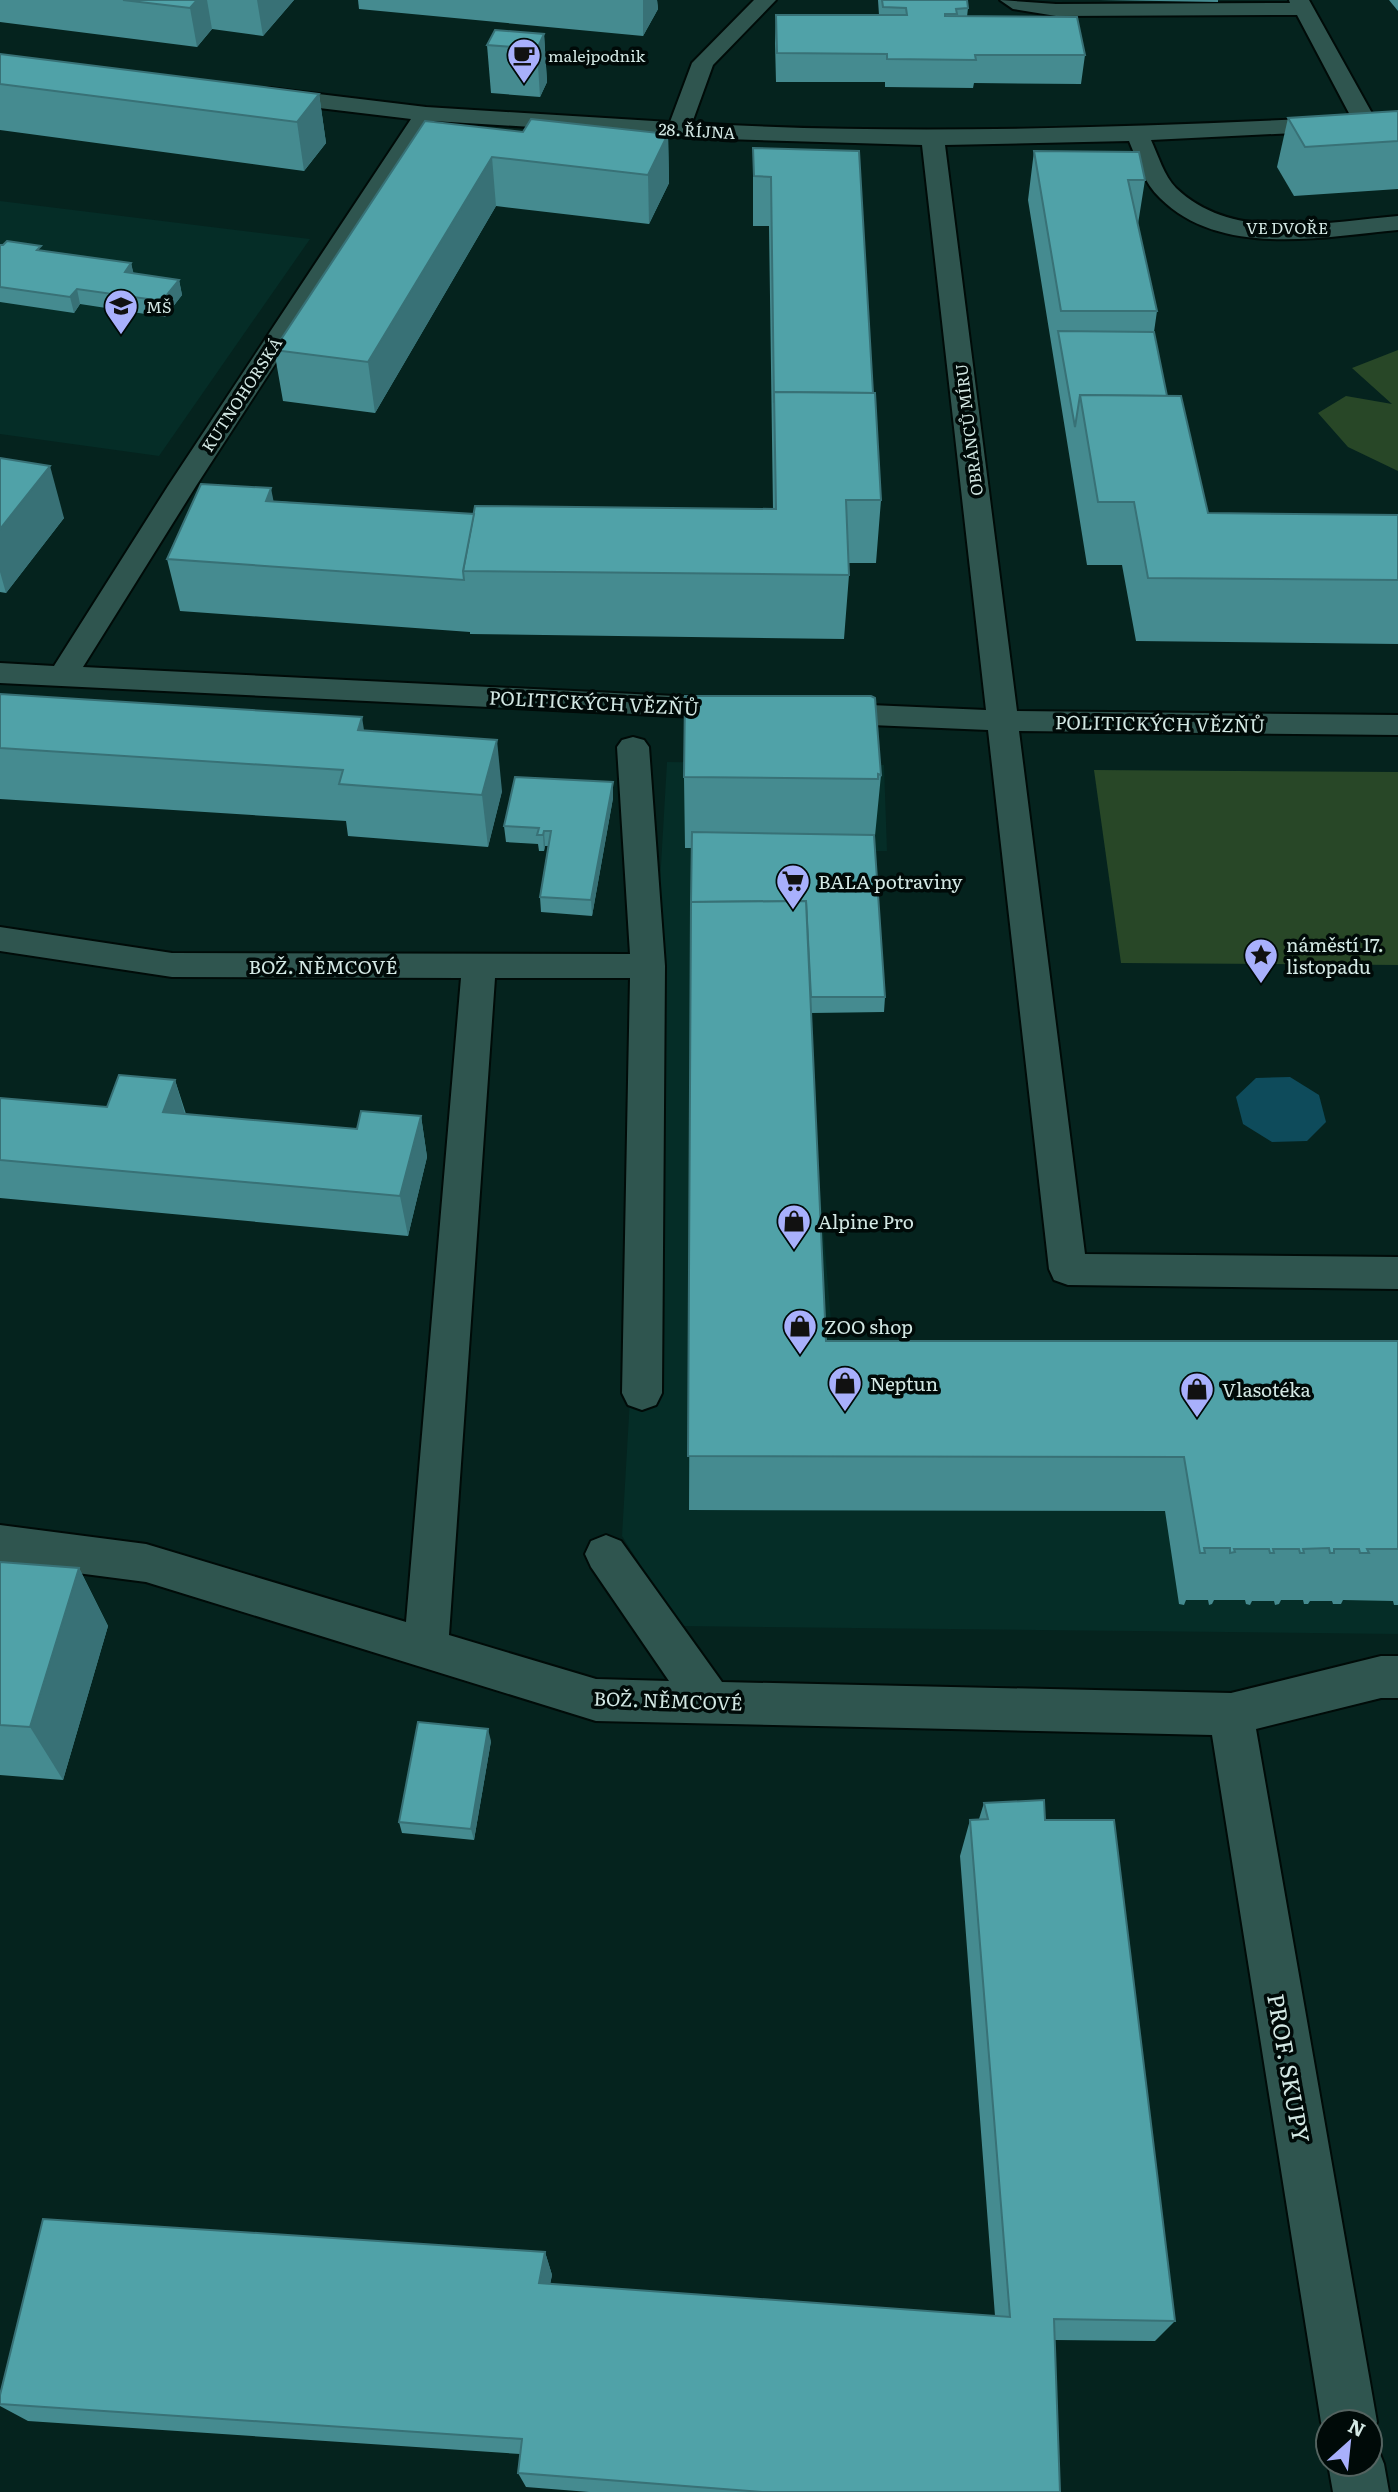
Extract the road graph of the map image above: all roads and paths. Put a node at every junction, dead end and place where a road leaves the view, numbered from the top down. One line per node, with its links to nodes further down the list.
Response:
1 (766, 0): 8 (street)
2 (1010, 0): 3 (street)
3 (1300, 5): 7 (street)
4 (250, 92): 5 (street, 28. ŘÍJNA)
5 (426, 114): 8 (street, 28. ŘÍJNA); 13 (street, KUTNOHORSKÁ)
6 (1398, 121): 7 (street, 28. ŘÍJNA)
7 (1366, 124): 9 (street, 28. ŘÍJNA)
8 (679, 129): 10 (street, 28. ŘÍJNA)
9 (1138, 134): 10 (street, 28. ŘÍJNA); 11 (street, VE DVOŘE)
10 (933, 138): 16 (street, OBRÁNCŮ MÍRU)
11 (1398, 223)
12 (0, 673): 13 (street, POLITICKÝCH VĚZŇŮ)
13 (62, 677): 14 (street, POLITICKÝCH VĚZŇŮ)
14 (759, 710)
15 (801, 712): 16 (street, POLITICKÝCH VĚZŇŮ)
16 (1003, 722): 17 (street, POLITICKÝCH VĚZŇŮ); 22 (street)
17 (1398, 725)
18 (633, 747): 21 (street)
19 (0, 939): 20 (street, BOŽ. NĚMCOVÉ)
20 (479, 966): 21 (street, BOŽ. NĚMCOVÉ); 26 (street)
21 (648, 966): 23 (street)
22 (1398, 1273)
23 (642, 1393)
24 (0, 1544): 26 (street, BOŽ. NĚMCOVÉ)
25 (606, 1554): 28 (street)
26 (426, 1648): 28 (street, BOŽ. NĚMCOVÉ)
27 (1398, 1677): 29 (street, BOŽ. NĚMCOVÉ)
28 (710, 1702): 29 (street, BOŽ. NĚMCOVÉ)
29 (1231, 1714): 30 (street, PROF. SKUPY)
30 (1347, 2408)

